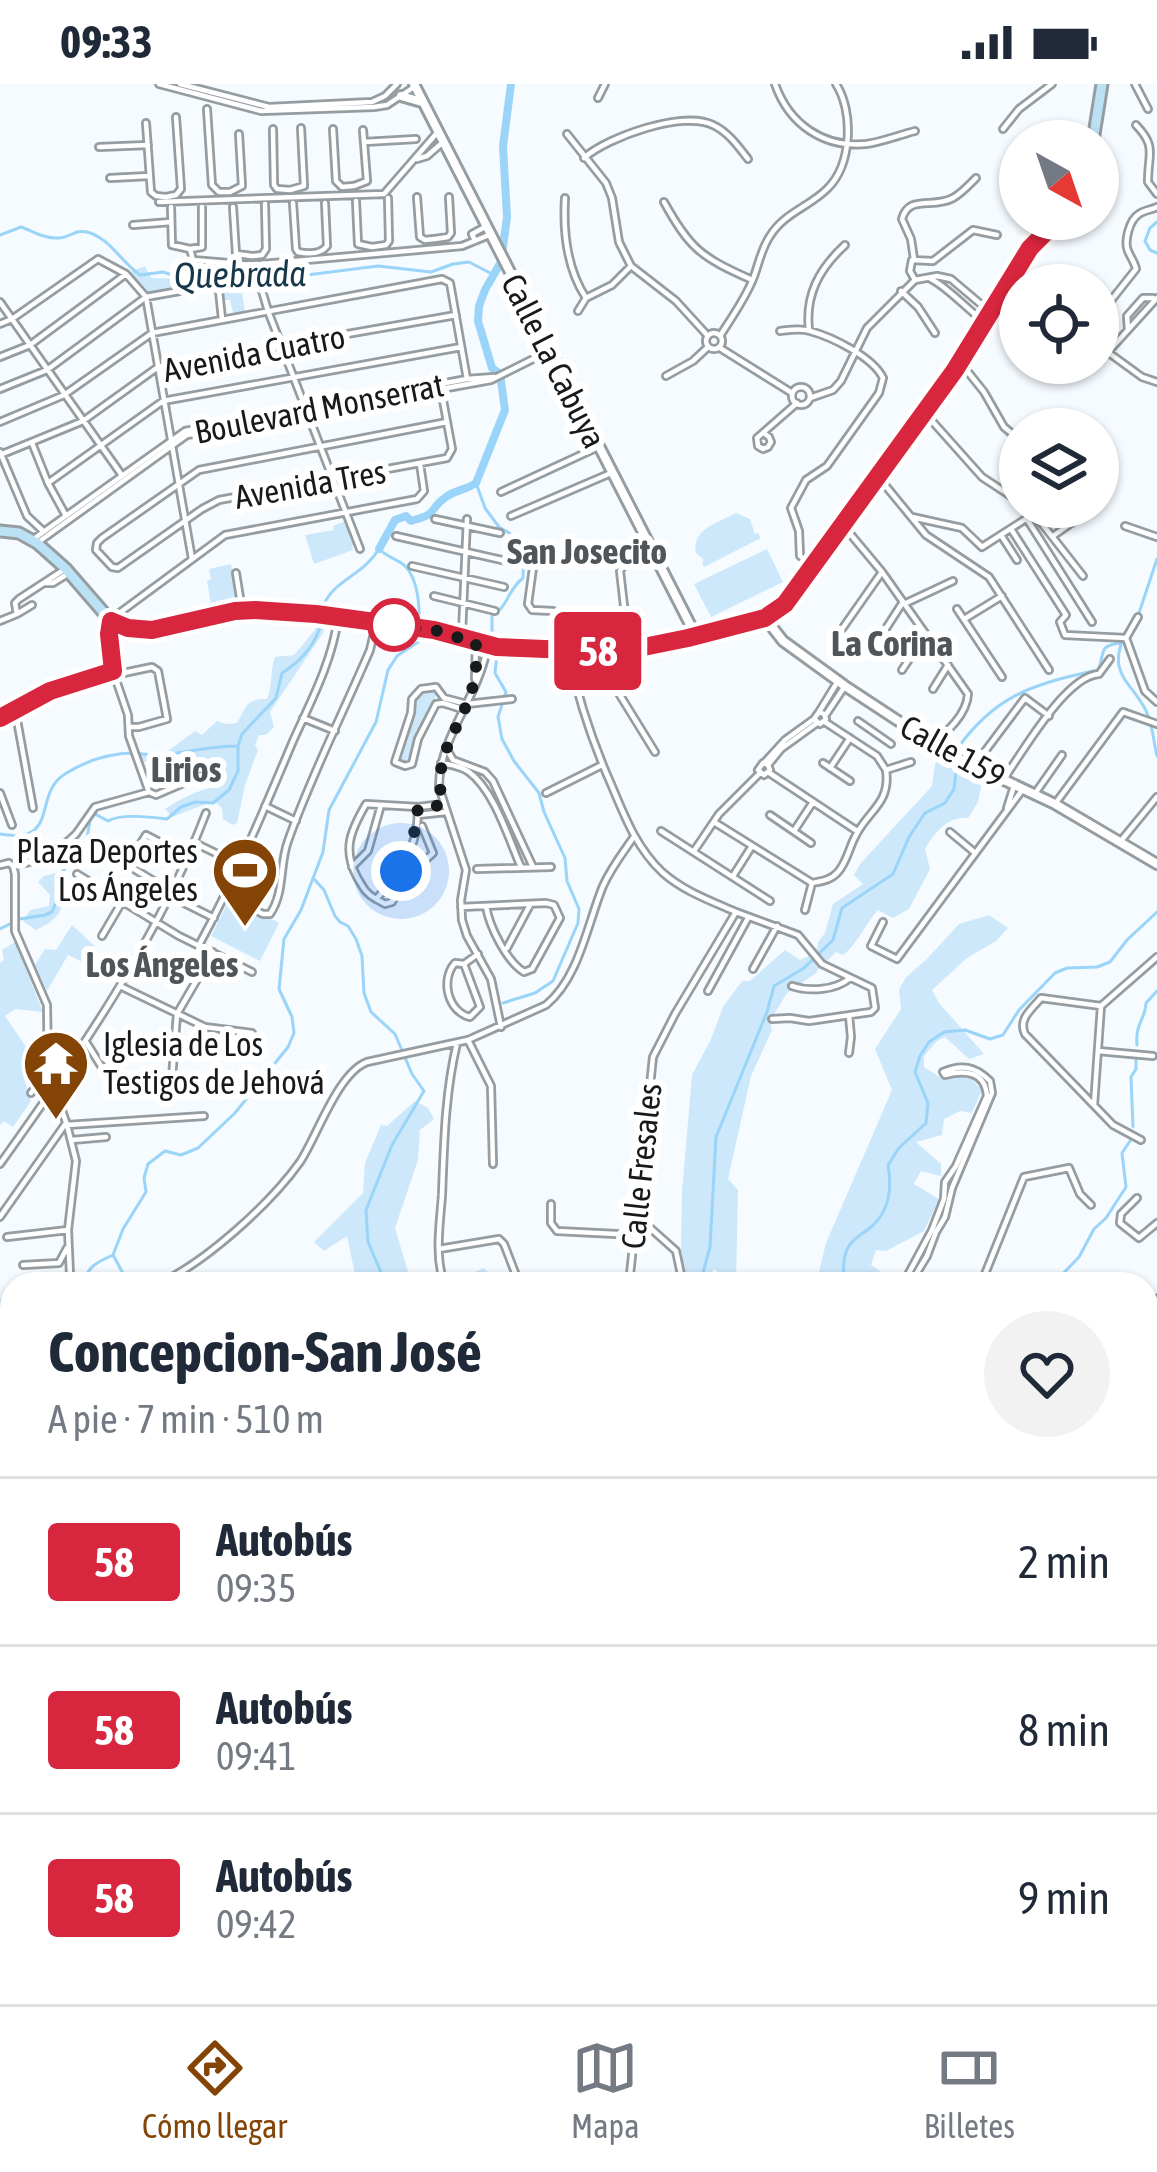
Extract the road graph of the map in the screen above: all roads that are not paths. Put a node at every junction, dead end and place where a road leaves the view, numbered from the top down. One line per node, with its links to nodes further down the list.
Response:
1 (158, 84): 11 (street)
2 (180, 84): 11 (street)
3 (397, 84): 15 (street)
4 (605, 84): 13 (street)
5 (775, 84): 33 (street)
6 (836, 84): 33 (street)
7 (1052, 84): 19 (street)
8 (1101, 84): 20 (main road)
9 (1135, 84): 17 (street)
10 (415, 85): 12 (street); 14 (street, Calle La Cabuya)
11 (227, 96): 15 (street)
12 (400, 96): 14 (street); 15 (street)
13 (598, 98)
14 (423, 102): 30 (street, Calle La Cabuya)
15 (343, 103)
16 (207, 109): 49 (street)
17 (1148, 109)
18 (176, 117): 50 (street)
19 (1010, 120)
20 (1096, 120)
21 (146, 123): 34 (street)
22 (1136, 125): 42 (street)
23 (301, 128): 43 (street)
24 (273, 129): 43 (street)
25 (333, 129): 41 (street)
26 (364, 130): 32 (street)
27 (915, 131): 33 (street)
28 (239, 134): 49 (street)
29 (567, 134): 36 (street)
30 (440, 138): 46 (street); 58 (street, Calle La Cabuya)
31 (416, 139): 32 (street)
32 (364, 142): 41 (street)
33 (846, 143): 73 (street)
34 (148, 145): 35 (street); 38 (street)
35 (99, 148)
36 (584, 158): 37 (street); 70 (street)
37 (748, 159)
38 (149, 176): 39 (street); 50 (street)
39 (110, 178)
40 (976, 178): 67 (street)
41 (353, 186): 46 (street)
42 (1157, 194)
43 (291, 197): 46 (street); 49 (street); 66 (street)
44 (417, 197): 60 (street)
45 (449, 197): 60 (street)
46 (355, 198): 65 (street)
47 (388, 198): 65 (street)
48 (565, 198): 81 (street)
49 (230, 200): 50 (street); 68 (street)
50 (166, 202): 56 (street)
51 (664, 202): 73 (street)
52 (325, 203): 66 (street)
53 (265, 205): 68 (street)
54 (1157, 206): 77 (street)
55 (202, 208): 63 (street)
56 (171, 222): 57 (street); 63 (street)
57 (133, 225)
58 (487, 231): 64 (street); 104 (street, Calle La Cabuya)
59 (997, 235): 67 (street)
60 (434, 239): 64 (street)
61 (1038, 240): 69 (main road)
62 (844, 245): 91 (street)
63 (190, 249): 68 (street)
64 (434, 249): 65 (street)
65 (373, 250): 66 (street)
66 (313, 256): 68 (street)
67 (914, 259): 74 (street)
68 (252, 261)
69 (1020, 264)
70 (631, 266): 81 (street); 96 (street)
71 (126, 274): 79 (street); 88 (street); 99 (street)
72 (926, 277): 74 (street); 76 (street); 80 (street)
73 (752, 280): 97 (street)
74 (915, 280): 78 (street)
75 (260, 284): 84 (street)
76 (962, 286): 80 (street); 87 (street)
77 (1119, 289)
78 (901, 291): 95 (street); 105 (street)
79 (146, 297): 89 (street); 94 (street); 110 (street)
80 (953, 297): 87 (street)
81 (586, 298): 85 (street)
82 (999, 299): 87 (main road)
83 (0, 302): 88 (street)
84 (268, 311): 86 (street); 89 (street); 100 (street)
85 (578, 311)
86 (456, 315): 100 (street, Avenida Cuatro); 101 (street)
87 (988, 317): 108 (main road)
88 (12, 319): 90 (street); 99 (street)
89 (223, 319): 94 (street)
90 (0, 324)
91 (808, 330): 93 (street); 105 (street)
92 (1128, 330): 92 (street); 98 (street)
93 (780, 331)
94 (152, 333): 109 (street); 119 (street)
95 (935, 333)
96 (708, 336): 97 (street); 102 (street)
97 (721, 336): 103 (street)
98 (1119, 340)
99 (30, 345): 106 (street); 110 (street)
100 (281, 345): 109 (street, Avenida Cuatro); 112 (street)
101 (461, 347): 112 (street); 114 (street)
102 (708, 347): 103 (street); 111 (street)
103 (720, 348): 118 (street)
104 (548, 351): 113 (street, Boulevard Monserrat); 134 (street, Calle La Cabuya)
105 (854, 351): 120 (street); 174 (street)
106 (0, 356)
107 (1119, 360): 115 (street)
108 (959, 362): 124 (main road); 125 (street)
109 (158, 367): 121 (street); 126 (street, Avenida Cuatro)
110 (47, 370): 117 (street); 119 (street)
111 (666, 376)
112 (293, 377): 121 (street); 123 (street)
113 (494, 377): 114 (street, Boulevard Monserrat); 116 (street, Boulevard Monserrat)
114 (467, 379): 116 (street, Boulevard Monserrat)
115 (1157, 382)
116 (441, 387): 123 (street, Boulevard Monserrat); 128 (street)
117 (0, 389)
118 (792, 393): 120 (street); 122 (street)
119 (64, 395): 126 (street); 127 (street)
120 (809, 398): 122 (street)
121 (163, 400): 131 (street); 133 (street)
122 (797, 404): 129 (street)
123 (307, 411): 131 (street, Boulevard Monserrat); 132 (street)
124 (924, 411): 138 (main road); 143 (street)
125 (999, 418)
126 (82, 421): 130 (street, Avenida Cuatro); 133 (street)
127 (0, 422)
128 (447, 422): 132 (street); 136 (street, Avenida Tres)
129 (764, 434)
130 (32, 442): 135 (street, Avenida Cuatro); 141 (street)
131 (172, 442): 139 (street, Boulevard Monserrat); 142 (street)
132 (320, 445): 140 (street); 142 (street)
133 (100, 446): 139 (street); 141 (street)
134 (598, 447): 137 (street, Calle La Cabuya); 144 (street)
135 (0, 454): 146 (street)
136 (419, 464): 140 (street, Avenida Tres); 145 (street)
137 (611, 473): 148 (street); 170 (street, Calle La Cabuya)
138 (877, 474): 149 (street); 153 (main road)
139 (124, 477): 147 (street, Boulevard Monserrat)
140 (334, 480): 145 (street); 151 (street, Avenida Tres)
141 (48, 483): 147 (street)
142 (179, 483): 151 (street); 151 (street, Avenida Tres)
143 (999, 488)
144 (501, 491)
145 (346, 511): 168 (street); 171 (street)
146 (27, 516): 160 (street); 165 (street)
147 (67, 516): 165 (street, Boulevard Monserrat)
148 (511, 516)
149 (912, 517): 162 (street); 184 (street)
150 (435, 519): 152 (street)
151 (185, 521): 171 (street)
152 (466, 522): 161 (street); 169 (street)
153 (842, 524): 174 (main road); 177 (street)
154 (1125, 526): 166 (street)
155 (1033, 528): 198 (street)
156 (1047, 528): 164 (street)
157 (1063, 528): 164 (street)
158 (1011, 529): 162 (street); 204 (street)
159 (0, 531): 160 (main road)
160 (19, 533): 165 (main road)
161 (500, 533)
162 (1001, 535): 172 (street)
163 (396, 536): 169 (street)
164 (1053, 536): 179 (street)
165 (40, 537): 176 (main road)
166 (1157, 537)
167 (536, 546): 207 (street)
168 (360, 549)
169 (465, 552): 173 (street); 180 (street)
170 (652, 553): 202 (street, Calle La Cabuya); 208 (street)
171 (192, 559): 197 (street)
172 (1017, 560)
173 (514, 563)
174 (813, 565): 194 (main road)
175 (412, 566): 180 (street)
176 (67, 571): 191 (street); 197 (main road)
177 (882, 572): 186 (street); 200 (street)
178 (236, 573): 189 (street)
179 (1083, 576)
180 (464, 578): 182 (street); 185 (street)
181 (952, 581): 186 (street)
182 (504, 587)
183 (434, 596): 185 (street)
184 (1002, 596): 195 (street); 212 (street)
185 (463, 603): 190 (street); 203 (street)
186 (904, 603): 201 (street); 206 (street)
187 (32, 605): 191 (street)
188 (958, 609): 195 (street)
189 (242, 610): 192 (main road); 197 (main road)
190 (495, 610)
191 (17, 614): 196 (street)
192 (327, 616): 199 (main road); 223 (street)
193 (1138, 616): 204 (street)
194 (765, 618): 202 (main road); 215 (street, Calle 159)
195 (964, 619): 214 (street)
196 (0, 621)
197 (111, 621): 213 (street)
198 (1092, 622)
199 (376, 624): 203 (main road); 228 (street)
200 (842, 628)
201 (926, 634): 210 (street); 211 (street)
202 (696, 636): 208 (main road)
203 (461, 638): 205 (main road)
204 (1126, 638): 218 (street)
205 (481, 644): 207 (main road); 219 (street)
206 (874, 647)
207 (565, 651): 208 (main road); 238 (street)
208 (619, 652): 233 (street)
209 (1110, 659): 221 (street)
210 (948, 665): 216 (street); 230 (street)
211 (902, 670)
212 (1049, 670)
213 (114, 673): 220 (street); 227 (street); 227 (street)
214 (1002, 677)
215 (841, 683): 224 (street); 230 (street, Calle 159)
216 (933, 689)
217 (512, 699): 219 (street)
218 (1157, 702)
219 (466, 707): 219 (street); 232 (street)
220 (15, 709): 222 (street); 257 (street)
221 (1049, 716): 235 (street); 244 (street)
222 (0, 718)
223 (304, 718): 228 (street); 256 (street)
224 (820, 718): 229 (street); 239 (street)
225 (858, 722): 231 (street)
226 (1157, 724): 254 (street)
227 (129, 727): 246 (street)
228 (335, 731): 262 (street)
229 (850, 738): 241 (street); 243 (street)
230 (930, 742): 244 (street, Calle 159)
231 (891, 744)
232 (446, 747): 237 (street); 240 (street)
233 (655, 752)
234 (1062, 755): 249 (street)
235 (980, 758)
236 (911, 762): 241 (street)
237 (441, 763): 240 (street); 258 (street)
238 (602, 765): 248 (street); 272 (street)
239 (765, 768): 252 (street); 263 (street)
240 (471, 770): 251 (street); 253 (street)
241 (886, 770): 268 (street)
242 (207, 773): 246 (street)
243 (850, 781)
244 (1002, 781): 245 (street, Calle 159)
245 (1018, 788): 249 (street, Calle 159); 281 (street)
246 (149, 792): 286 (street)
247 (0, 793): 264 (street)
248 (546, 793)
249 (1034, 795): 254 (street, Calle 159)
250 (1157, 797): 273 (street)
251 (502, 800): 253 (street); 270 (street)
252 (813, 802): 267 (street); 268 (street)
253 (493, 804): 271 (street)
254 (1054, 804): 273 (street, Calle 159)
255 (381, 805): 259 (street); 289 (street); 289 (street)
256 (266, 806): 262 (street); 283 (street)
257 (32, 808)
258 (445, 808): 259 (street); 301 (street)
259 (418, 811): 278 (street)
260 (206, 814): 275 (street)
261 (770, 815): 267 (street)
262 (296, 821): 297 (street)
263 (714, 822): 279 (street); 280 (street)
264 (12, 825)
265 (422, 826): 277 (street)
266 (661, 831): 280 (street)
267 (794, 831): 276 (street)
268 (857, 831): 295 (street)
269 (950, 832): 281 (street)
270 (518, 833): 271 (street); 291 (street)
271 (508, 837): 290 (street)
272 (634, 838): 305 (street); 329 (street)
273 (1120, 842): 284 (street, Calle 159)
274 (91, 843): 287 (street)
275 (195, 843): 282 (street); 283 (street)
276 (812, 843)
277 (430, 844): 278 (street); 298 (street)
278 (412, 846): 298 (street)
279 (752, 846): 294 (street); 295 (street)
280 (694, 851): 294 (street)
281 (974, 853): 309 (street)
282 (190, 858): 287 (street); 296 (street)
283 (239, 864): 297 (street)
284 (1157, 864)
285 (0, 866): 286 (street)
286 (13, 866): 337 (street)
287 (127, 866): 296 (street)
288 (551, 866): 291 (street)
289 (352, 867): 298 (street)
290 (520, 867): 291 (street); 292 (street)
291 (533, 867)
292 (477, 869)
293 (77, 874): 300 (street)
294 (733, 876): 299 (street)
295 (812, 883): 304 (street)
296 (171, 894): 306 (street); 308 (street)
297 (225, 896): 306 (street)
298 (376, 899)
299 (770, 901)
300 (122, 902): 308 (street); 311 (street)
301 (461, 903): 303 (street); 314 (street)
302 (530, 905): 303 (street); 313 (street); 313 (street)
303 (482, 906): 313 (street)
304 (805, 910)
305 (735, 914): 307 (street); 353 (street, Calle Fresales)
306 (214, 917): 312 (street)
307 (748, 918): 310 (street); 324 (street)
308 (155, 922): 312 (street); 322 (street)
309 (883, 922)
310 (778, 926): 319 (street); 321 (street)
311 (102, 936)
312 (199, 945): 315 (street)
313 (506, 950)
314 (476, 951): 317 (street); 318 (street); 329 (street)
315 (213, 952): 320 (street); 326 (street)
316 (1157, 957): 325 (street)
317 (455, 963): 318 (street); 318 (street)
318 (464, 964)
319 (753, 969)
320 (252, 972)
321 (850, 978): 323 (street); 327 (street)
322 (120, 986): 326 (street); 332 (street)
323 (792, 986)
324 (708, 991)
325 (1101, 1006): 334 (street); 342 (street)
326 (177, 1014): 330 (street); 338 (street)
327 (850, 1015): 328 (street); 335 (street)
328 (772, 1019)
329 (501, 1027): 331 (street)
330 (252, 1033)
331 (468, 1040): 333 (street); 349 (street)
332 (86, 1042): 339 (street); 340 (street)
333 (457, 1043): 360 (street); 363 (street)
334 (1098, 1052): 336 (street); 342 (street)
335 (849, 1053)
336 (1153, 1056)
337 (48, 1070): 340 (street); 341 (street)
338 (172, 1078)
339 (115, 1088)
340 (54, 1089): 344 (street); 348 (street)
341 (31, 1094)
342 (1094, 1105): 347 (street)
343 (204, 1116): 344 (street)
344 (67, 1124): 346 (street); 354 (street)
345 (106, 1137): 346 (street)
346 (72, 1140): 356 (street)
347 (1141, 1141)
348 (0, 1164)
349 (493, 1164)
350 (1138, 1198): 355 (street)
351 (551, 1204): 357 (street)
352 (1090, 1205): 370 (street)
353 (638, 1216): 357 (street, Calle Fresales); 367 (street)
354 (0, 1217)
355 (1157, 1222)
356 (68, 1231): 358 (street); 359 (street)
357 (636, 1235): 366 (street, Calle Fresales)
358 (7, 1237)
359 (69, 1243): 361 (street); 362 (street)
360 (439, 1250): 364 (street); 365 (street)
361 (23, 1265)
362 (68, 1272)
363 (180, 1272)
364 (442, 1272)
365 (516, 1272)
366 (630, 1272)
367 (680, 1272)
368 (913, 1272): 369 (street)
369 (916, 1272)
370 (985, 1272)

